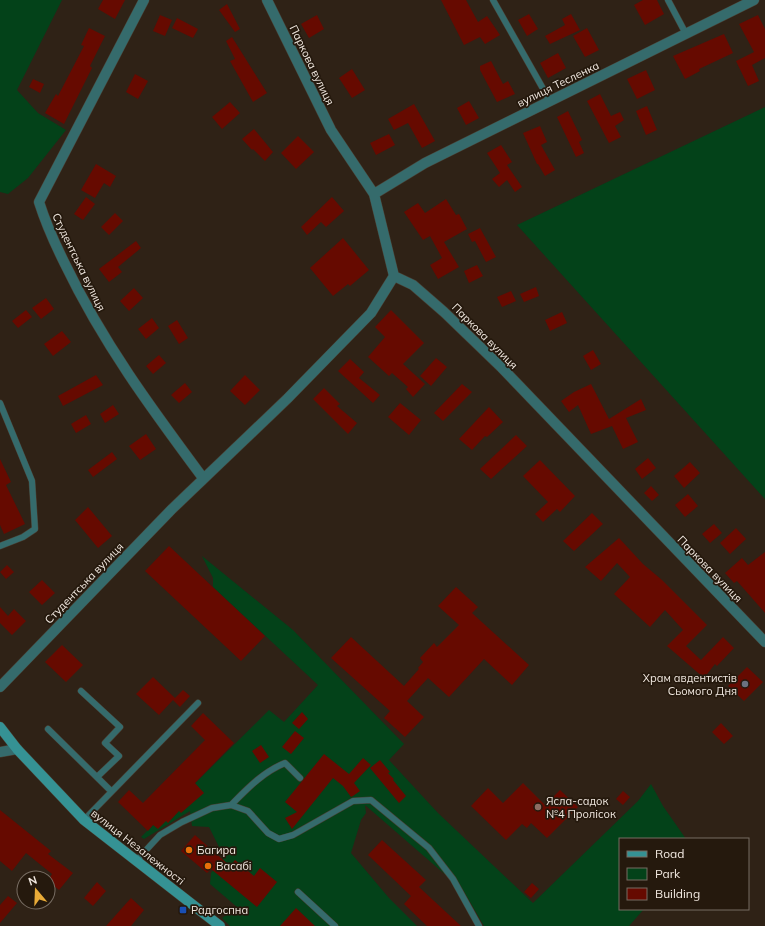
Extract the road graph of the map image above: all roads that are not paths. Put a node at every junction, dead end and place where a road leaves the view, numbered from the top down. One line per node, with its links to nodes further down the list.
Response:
1 (144, 0): 11 (street, Студентська вулиця)
2 (267, 0): 8 (street, Паркова вулиця)
3 (493, 0): 7 (lane)
4 (668, 0): 6 (lane)
5 (754, 0): 6 (street, вулиця Тесленка)
6 (686, 34): 7 (street, вулиця Тесленка)
7 (550, 101): 8 (street, вулиця Тесленка)
8 (374, 194): 9 (street, Паркова вулиця)
9 (394, 276): 11 (street, Студентська вулиця); 13 (street, Паркова вулиця)
10 (0, 403): 12 (lane)
11 (203, 478): 14 (street, Студентська вулиця)
12 (0, 546)
13 (765, 642)
14 (0, 687)
15 (81, 691): 21 (lane)
16 (198, 704): 23 (lane)
17 (0, 727): 19 (main road, вулиця Незалежності)
18 (48, 729): 21 (lane)
19 (17, 749): 20 (street); 25 (main road, вулиця Незалежності)
20 (0, 752)
21 (97, 777): 23 (lane)
22 (300, 778): 24 (lane)
23 (111, 791): 25 (lane)
24 (231, 805): 26 (lane); 30 (lane)
25 (84, 820): 26 (main road, вулиця Незалежності)
26 (136, 862): 28 (main road, вулиця Незалежності)
27 (298, 892): 29 (lane)
28 (220, 926)
29 (335, 926)
30 (479, 926)

